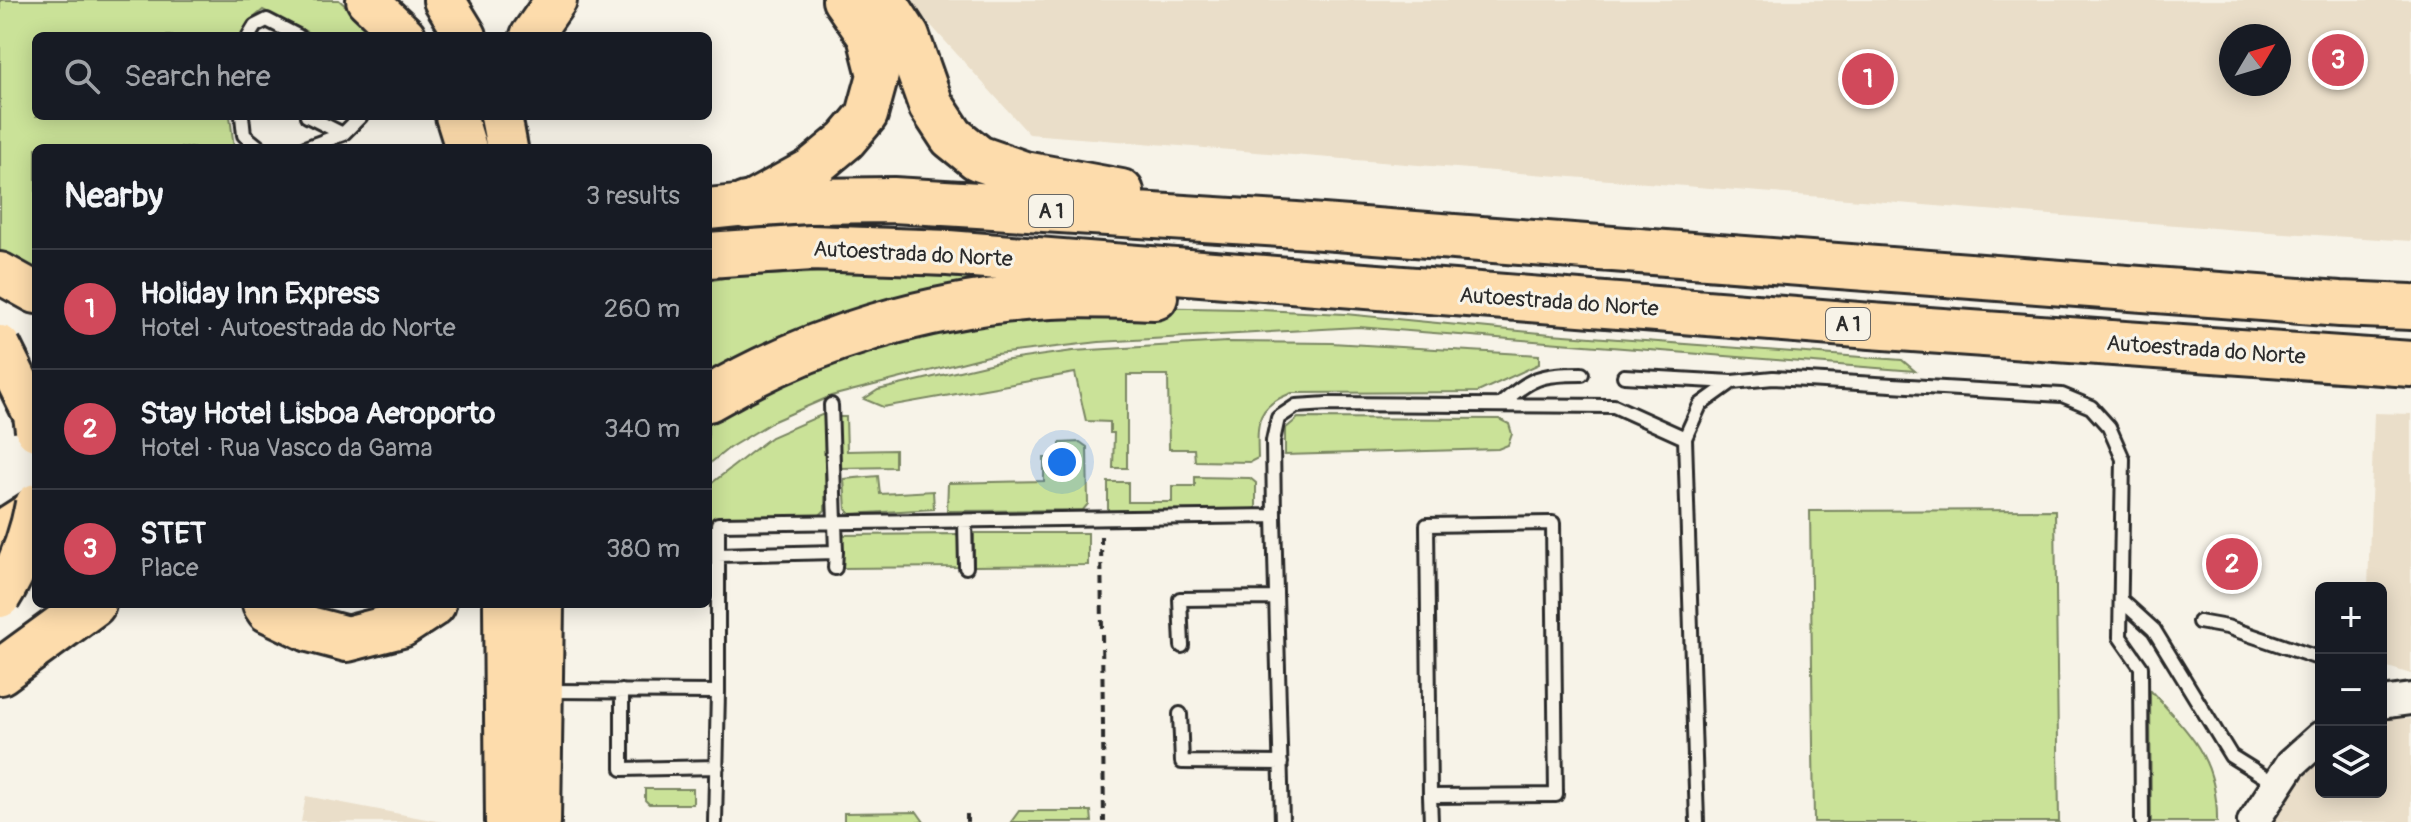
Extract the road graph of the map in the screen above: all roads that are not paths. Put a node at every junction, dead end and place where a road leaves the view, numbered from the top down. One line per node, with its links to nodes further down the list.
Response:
1 (367, 0): 9 (highway)
2 (404, 0): 10 (highway)
3 (444, 0): 11 (highway)
4 (556, 0): 12 (highway)
5 (843, 0): 19 (highway)
6 (883, 0): 20 (highway)
7 (251, 32): 8 (lane)
8 (290, 32)
9 (401, 32)
10 (424, 32)
11 (464, 32)
12 (534, 32)
13 (242, 120): 17 (lane)
14 (315, 120): 16 (lane)
15 (357, 120): 16 (lane)
16 (343, 134): 18 (lane)
17 (255, 144)
18 (316, 144)
19 (727, 207): 20 (highway, A 1)
20 (1296, 225): 25 (highway, A 1)
21 (712, 255): 23 (highway, Autoestrada do Norte / A 1)
22 (0, 273): 24 (highway)
23 (1286, 279): 28 (highway, Autoestrada do Norte / A 1); 33 (highway)
24 (32, 291)
25 (2411, 307)
26 (0, 346): 36 (highway, bridge)
27 (32, 364): 30 (highway)
28 (2411, 364)
29 (1582, 374): 35 (lane)
30 (0, 376)
31 (1624, 376): 32 (lane)
32 (1732, 382): 37 (lane); 50 (lane)
33 (712, 397)
34 (831, 405): 41 (lane)
35 (1500, 405): 37 (lane); 39 (lane)
36 (32, 411)
37 (1685, 438): 78 (lane)
38 (32, 509): 43 (highway)
39 (1274, 516): 40 (lane); 49 (lane)
40 (965, 521): 41 (lane); 46 (lane)
41 (835, 522): 44 (lane); 45 (lane)
42 (32, 526): 48 (highway, bridge)
43 (0, 532)
44 (836, 552): 45 (lane); 47 (lane)
45 (718, 555): 62 (lane)
46 (966, 567)
47 (835, 568)
48 (0, 597)
49 (1276, 598): 57 (lane); 68 (lane)
50 (2121, 600): 70 (lane); 79 (lane)
51 (88, 608): 59 (highway)
52 (268, 608): 53 (highway)
53 (427, 608)
54 (504, 608): 67 (highway)
55 (543, 608): 60 (highway)
56 (2199, 622): 58 (lane)
57 (1182, 646)
58 (2315, 657)
59 (0, 672)
60 (540, 691): 61 (lane); 74 (highway)
61 (622, 691): 62 (lane); 69 (lane)
62 (718, 692): 69 (lane)
63 (2411, 699): 64 (street)
64 (2387, 702)
65 (1180, 714): 68 (lane)
66 (2315, 742): 70 (street)
67 (503, 762): 72 (highway); 73 (highway)
68 (1281, 763): 76 (lane)
69 (717, 767): 75 (lane)
70 (2276, 784): 80 (street)
71 (1430, 796): 71 (lane); 77 (lane)
72 (497, 822)
73 (506, 822)
74 (540, 822)
75 (715, 822)
76 (1282, 822)
77 (1431, 822)
78 (1697, 822)
79 (2142, 822)
80 (2253, 822)

